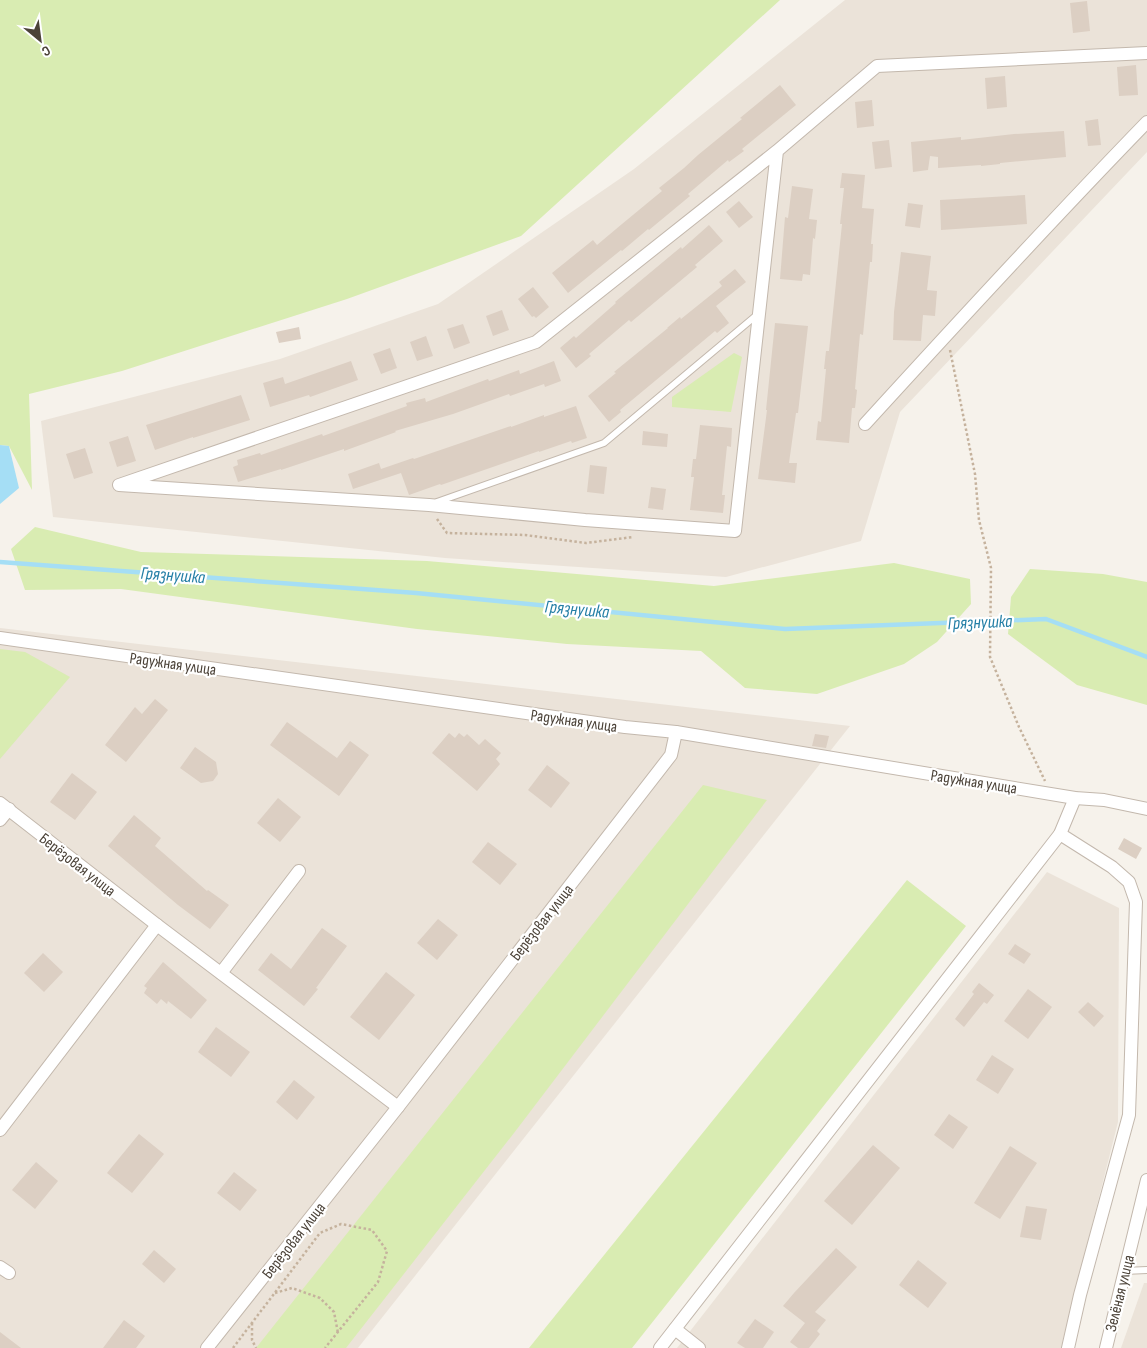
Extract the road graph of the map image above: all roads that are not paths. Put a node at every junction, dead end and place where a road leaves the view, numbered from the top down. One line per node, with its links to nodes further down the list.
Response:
1 (1147, 53): 3 (street)
2 (1147, 122): 5 (street)
3 (777, 151): 4 (street); 6 (street)
4 (759, 314): 6 (lane); 6 (street)
5 (865, 424)
6 (432, 506)
7 (0, 638): 8 (street, Радужная улица)
8 (676, 732): 9 (street, Радужная улица); 17 (street, Берёзовая улица)
9 (1075, 798): 11 (street, Радужная улица); 13 (street)
10 (4, 806): 12 (street); 15 (street, Берёзовая улица)
11 (1147, 809)
12 (0, 820)
13 (1060, 834): 22 (street); 26 (street)
14 (299, 871): 16 (street)
15 (157, 925): 16 (street, Берёзовая улица); 18 (street)
16 (221, 973): 17 (street, Берёзовая улица)
17 (398, 1108): 23 (street, Берёзовая улица)
18 (0, 1130)
19 (1147, 1180): 21 (street, Зелёная улица)
20 (1147, 1270): 21 (lane)
21 (1124, 1271): 27 (street, Зелёная улица)
22 (675, 1329): 24 (street); 25 (street)
23 (207, 1348)
24 (660, 1348)
25 (699, 1348)
26 (1068, 1348)
27 (1106, 1348)

